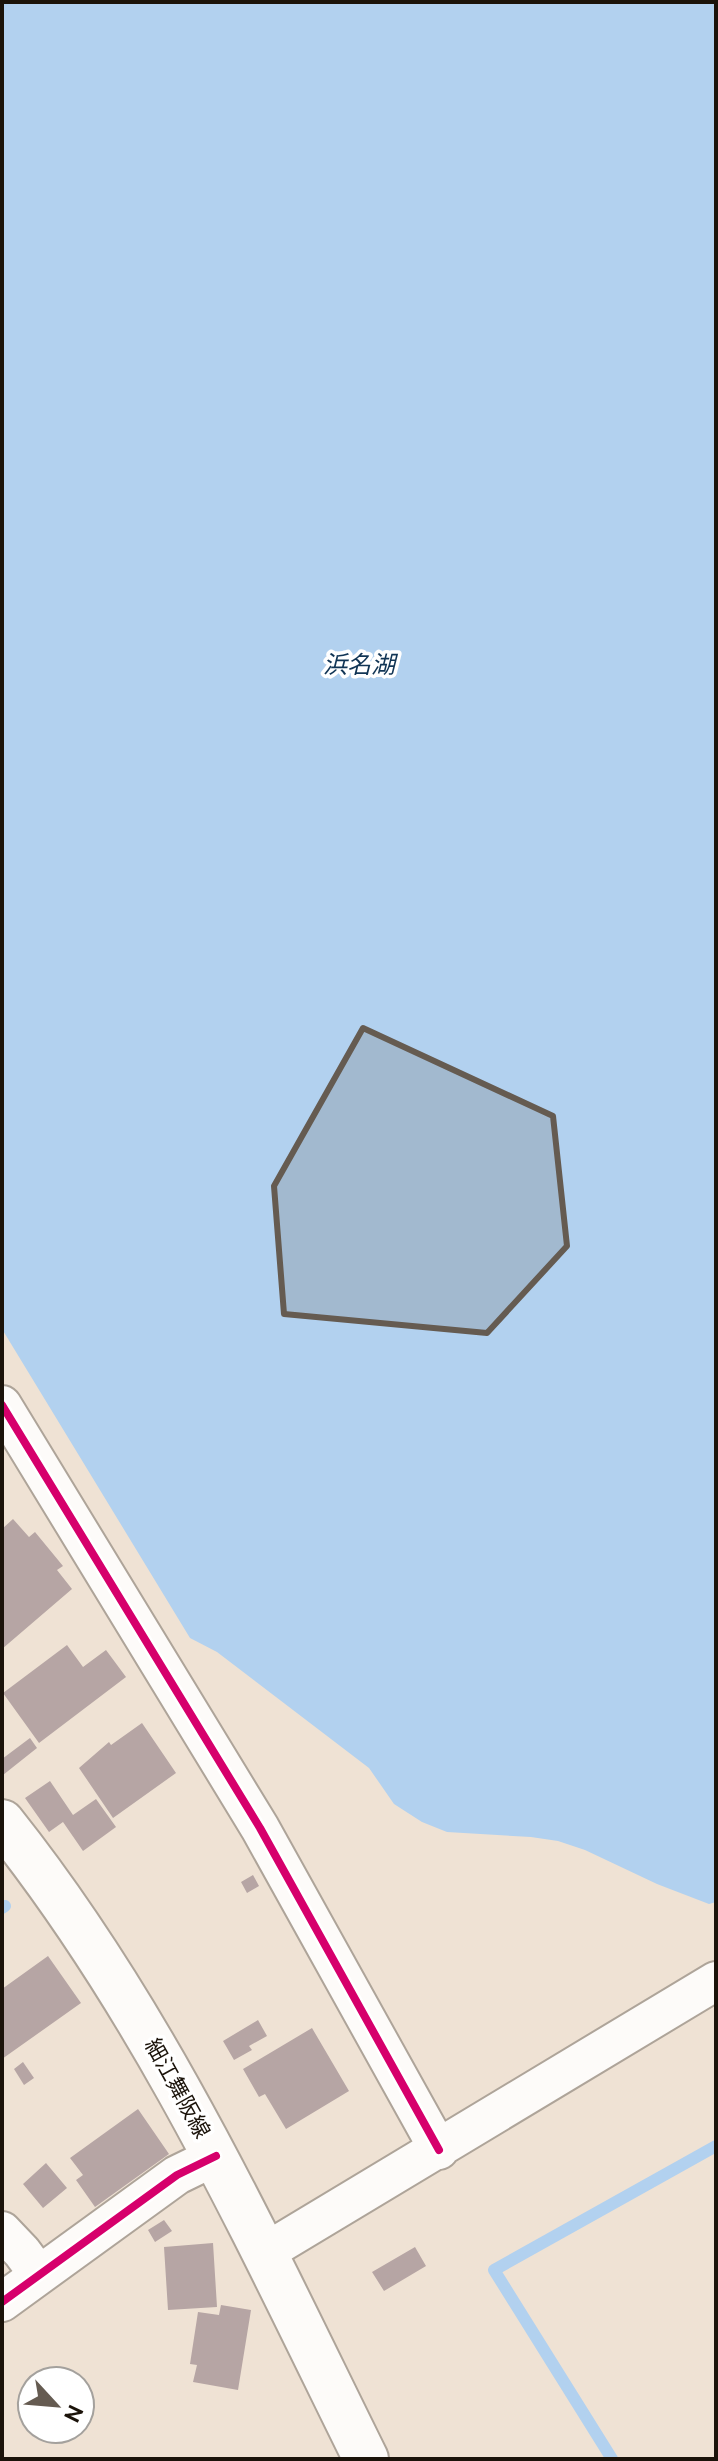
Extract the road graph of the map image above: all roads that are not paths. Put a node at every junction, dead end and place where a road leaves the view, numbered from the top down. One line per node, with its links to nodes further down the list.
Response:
1 (2, 1405): 4 (street)
2 (2, 1822): 5 (main road, 細江舞阪線)
3 (716, 1981): 4 (street)
4 (439, 2150): 7 (street)
5 (216, 2156): 7 (main road, 細江舞阪線); 8 (street)
6 (2, 2231): 8 (street)
7 (264, 2253): 10 (main road, 細江舞阪線)
8 (39, 2275): 9 (street)
9 (2, 2302)
10 (366, 2459)

